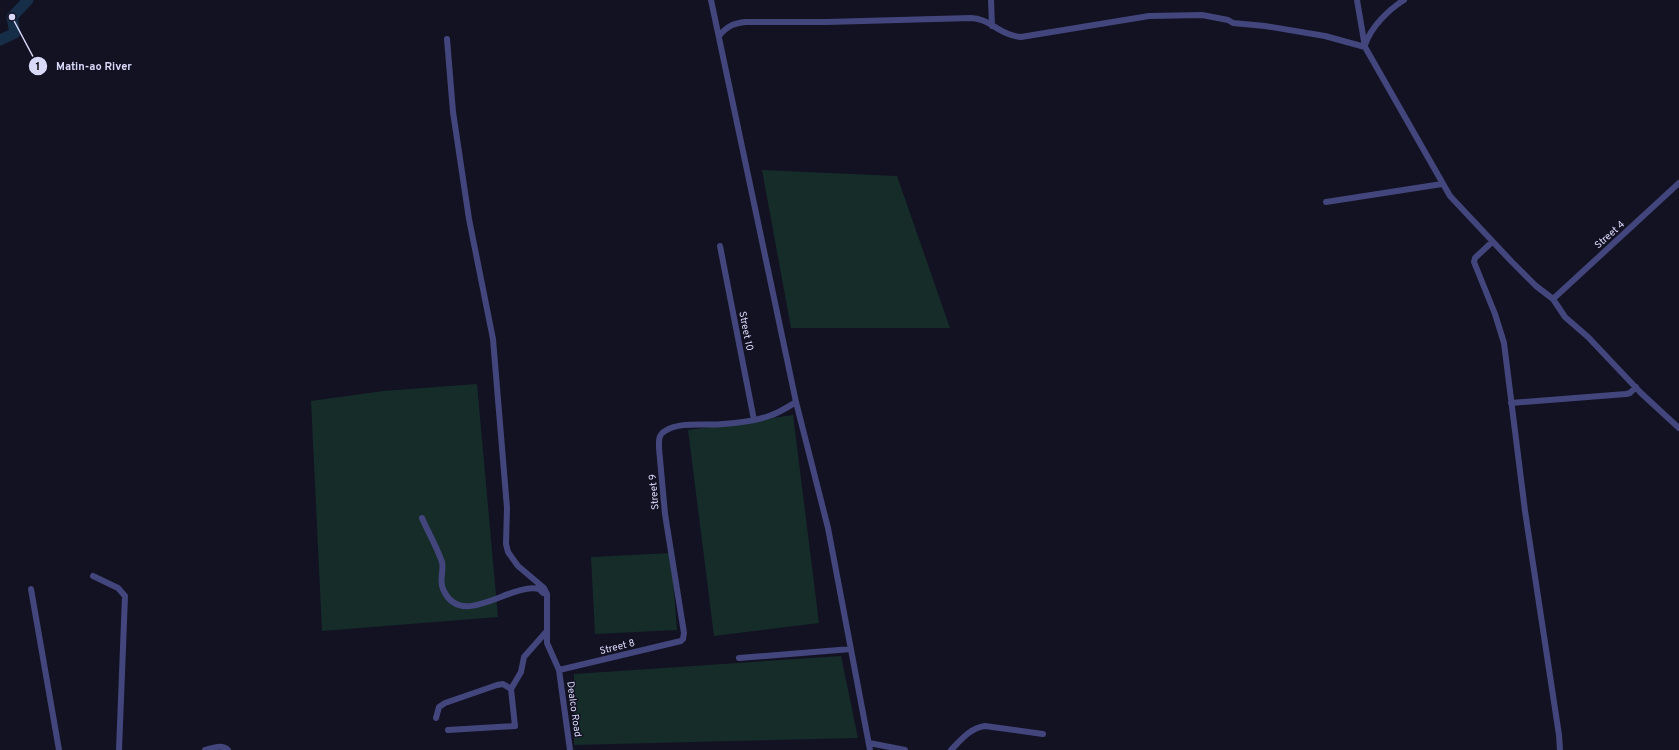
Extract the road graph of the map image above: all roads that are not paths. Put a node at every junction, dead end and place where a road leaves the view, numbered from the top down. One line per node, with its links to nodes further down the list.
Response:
1 (711, 0): 6 (street)
2 (990, 0): 5 (street)
3 (1357, 0): 8 (street)
4 (1404, 0): 8 (street)
5 (992, 26): 6 (street); 8 (street)
6 (718, 36): 16 (street)
7 (447, 39): 23 (street)
8 (1365, 47): 10 (street)
9 (1679, 183): 14 (street, Street 4)
10 (1442, 184): 11 (street); 12 (street)
11 (1326, 202)
12 (1492, 242): 14 (street); 17 (street)
13 (720, 246): 18 (street, Street 10)
14 (1553, 299): 15 (street)
15 (1636, 387): 17 (street); 19 (street)
16 (796, 402): 18 (street); 26 (street)
17 (1511, 403): 42 (street)
18 (754, 420): 25 (street, Street 9)
19 (1679, 428)
20 (422, 518): 23 (street)
21 (93, 576): 35 (street)
22 (31, 589): 34 (street)
23 (548, 599): 24 (street)
24 (546, 632): 28 (street); 29 (street)
25 (680, 641): 28 (street, Street 8)
26 (851, 649): 27 (street); 33 (street)
27 (739, 658)
28 (559, 670): 38 (street, Dealco Road)
29 (511, 688): 30 (street); 31 (street)
30 (436, 718)
31 (448, 730)
32 (1042, 734): 41 (street)
33 (869, 743): 39 (street); 40 (street)
34 (59, 750)
35 (119, 750)
36 (205, 750): 37 (street)
37 (228, 750)
38 (570, 750)
39 (870, 750)
40 (905, 750)
41 (951, 750)
42 (1560, 750)

